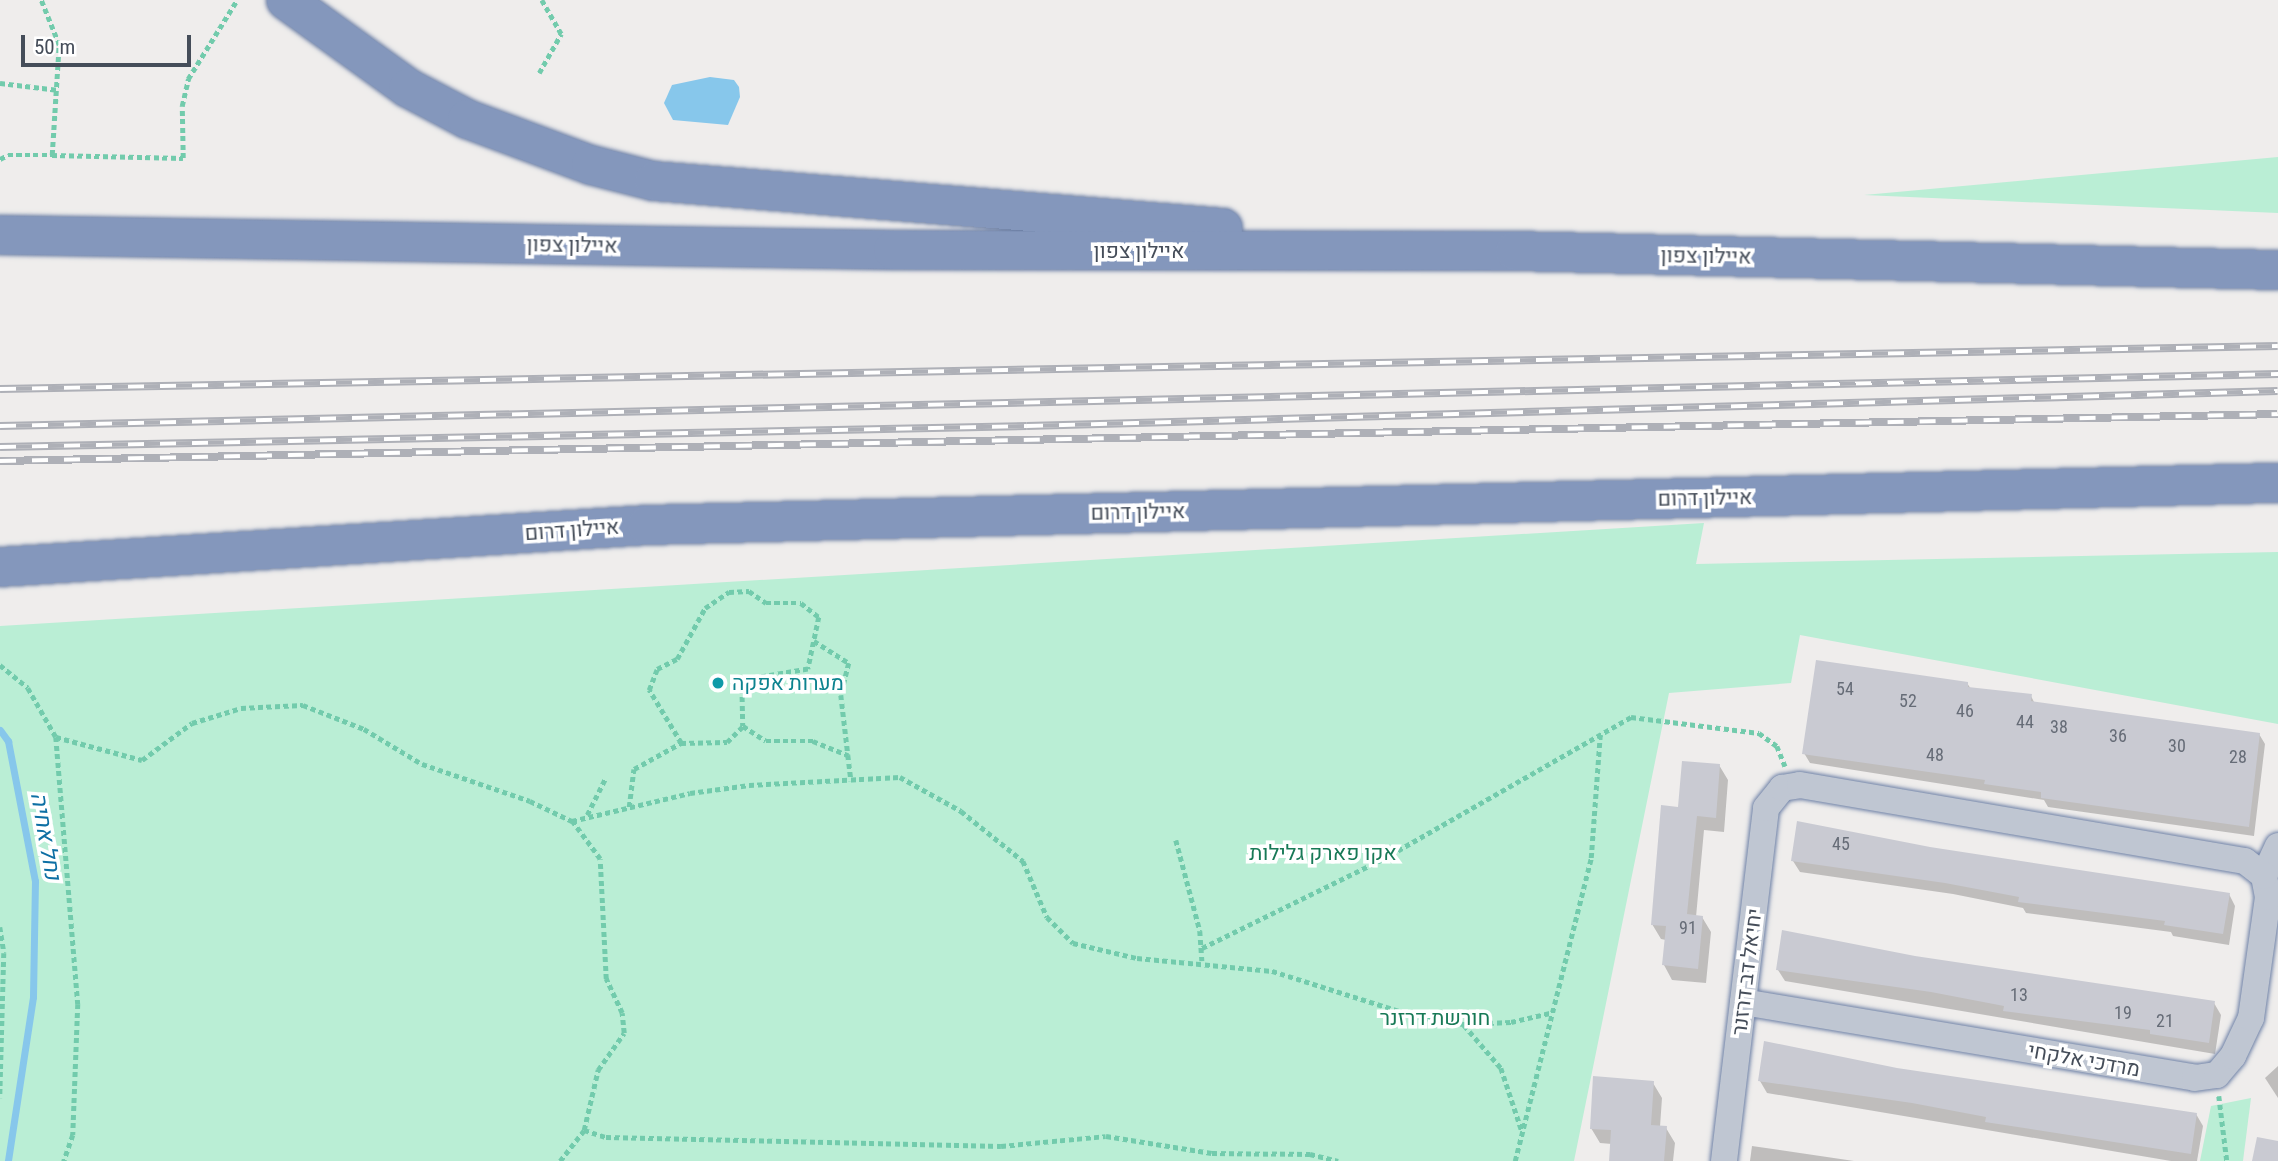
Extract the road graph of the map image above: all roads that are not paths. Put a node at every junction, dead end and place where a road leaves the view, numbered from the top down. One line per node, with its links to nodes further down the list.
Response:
1 (286, 0): 5 (highway)
2 (0, 229): 4 (highway)
3 (0, 236): 4 (highway, איילון צפון)
4 (261, 240): 5 (highway, איילון צפון)
5 (1514, 251): 6 (highway, איילון צפון)
6 (2278, 270)
7 (2278, 483): 8 (highway, איילון דרום)
8 (0, 567)
9 (2278, 846): 10 (street)
10 (2264, 876): 11 (street, מרדכי אלקחי); 11 (street, יחיאל דב דרזנר)
11 (1743, 1002): 12 (street, יחיאל דב דרזנר)
12 (1724, 1161)

